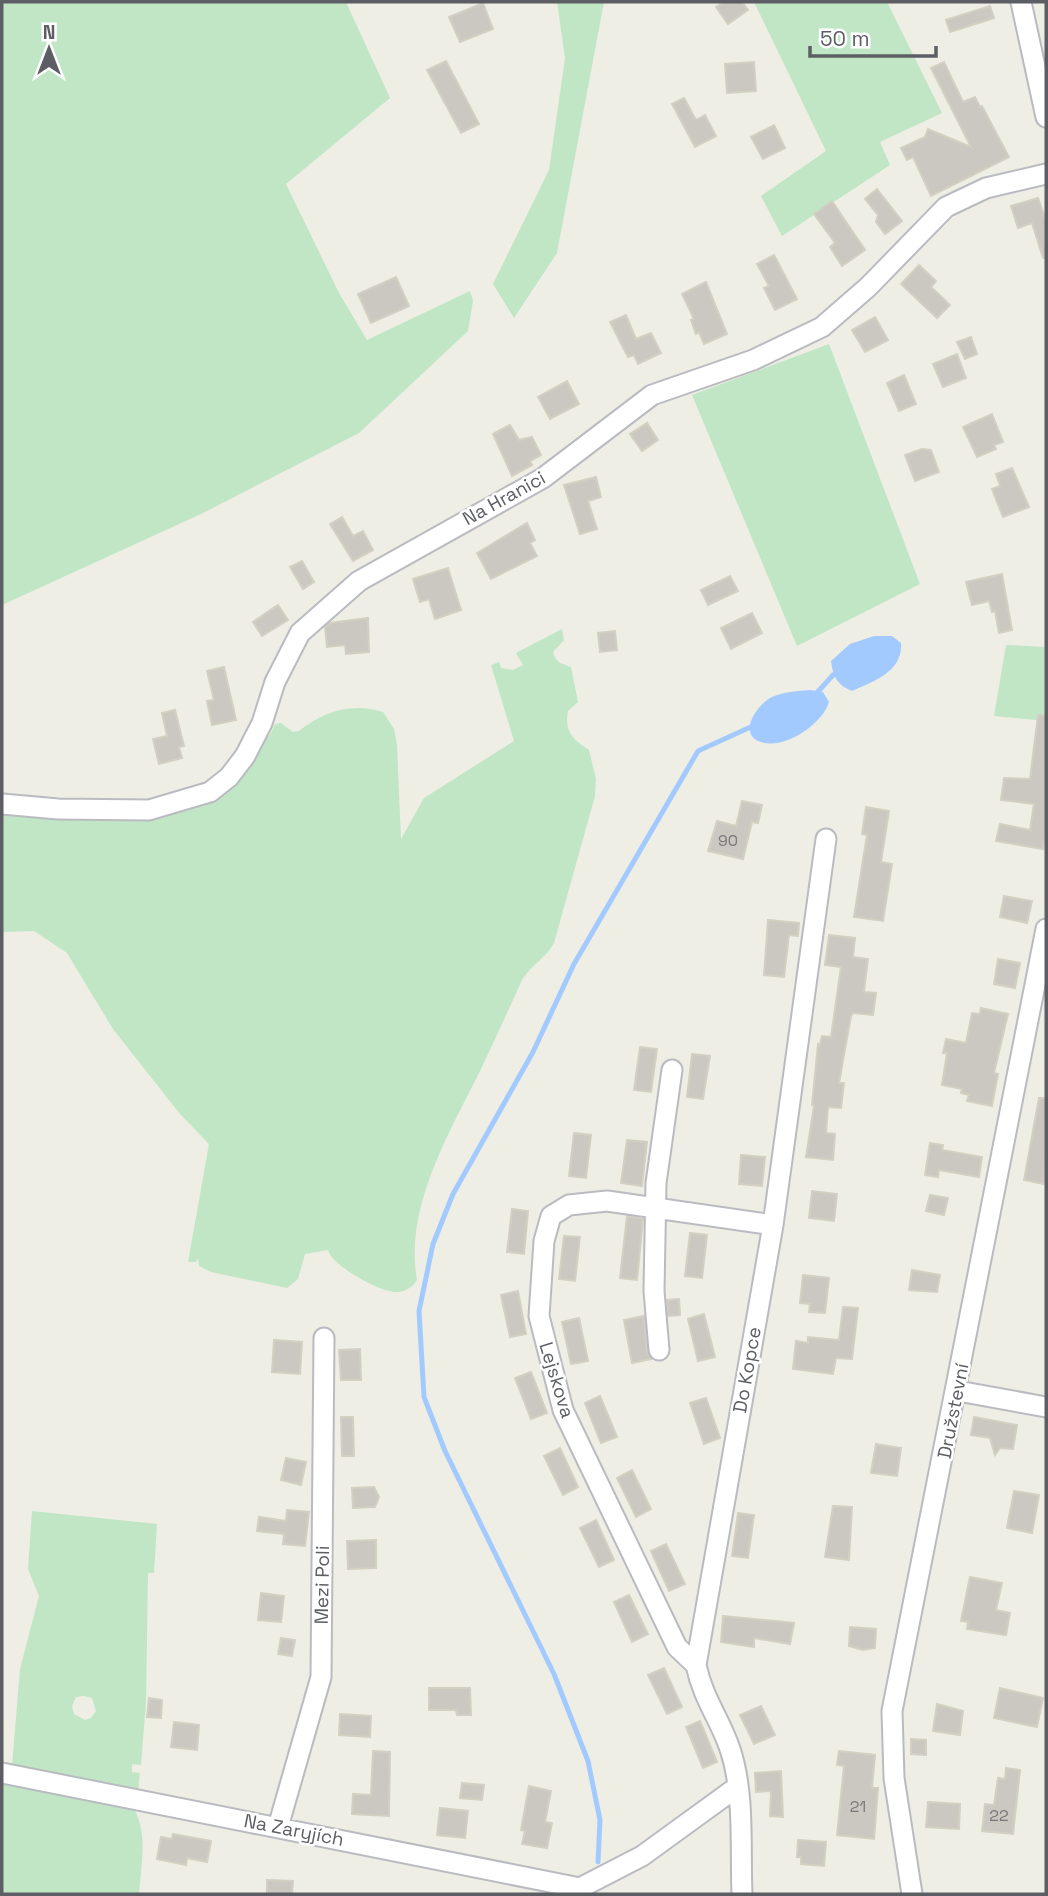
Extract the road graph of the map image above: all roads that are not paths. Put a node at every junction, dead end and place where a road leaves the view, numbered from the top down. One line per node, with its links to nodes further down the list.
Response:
1 (1021, 2): 2 (street)
2 (1046, 117)
3 (1046, 174): 4 (street, Na Hranici)
4 (2, 804)
5 (826, 839): 9 (street, Do Kopce)
6 (1046, 929): 12 (street, Družstevní)
7 (672, 1070): 8 (street)
8 (657, 1208): 9 (street, Lejskova); 11 (street); 14 (street, Lejskova)
9 (773, 1224): 14 (street, Do Kopce)
10 (324, 1338): 17 (street, Mezi Poli)
11 (659, 1350)
12 (957, 1391): 13 (street); 20 (street, Družstevní)
13 (1046, 1407)
14 (695, 1665): 16 (street, Do Kopce)
15 (2, 1773): 17 (street, Na Zaryjích)
16 (737, 1787): 18 (street); 19 (street, Do Kopce)
17 (278, 1827): 18 (street, Na Zaryjích)
18 (579, 1891)
19 (742, 1894)
20 (912, 1894)

